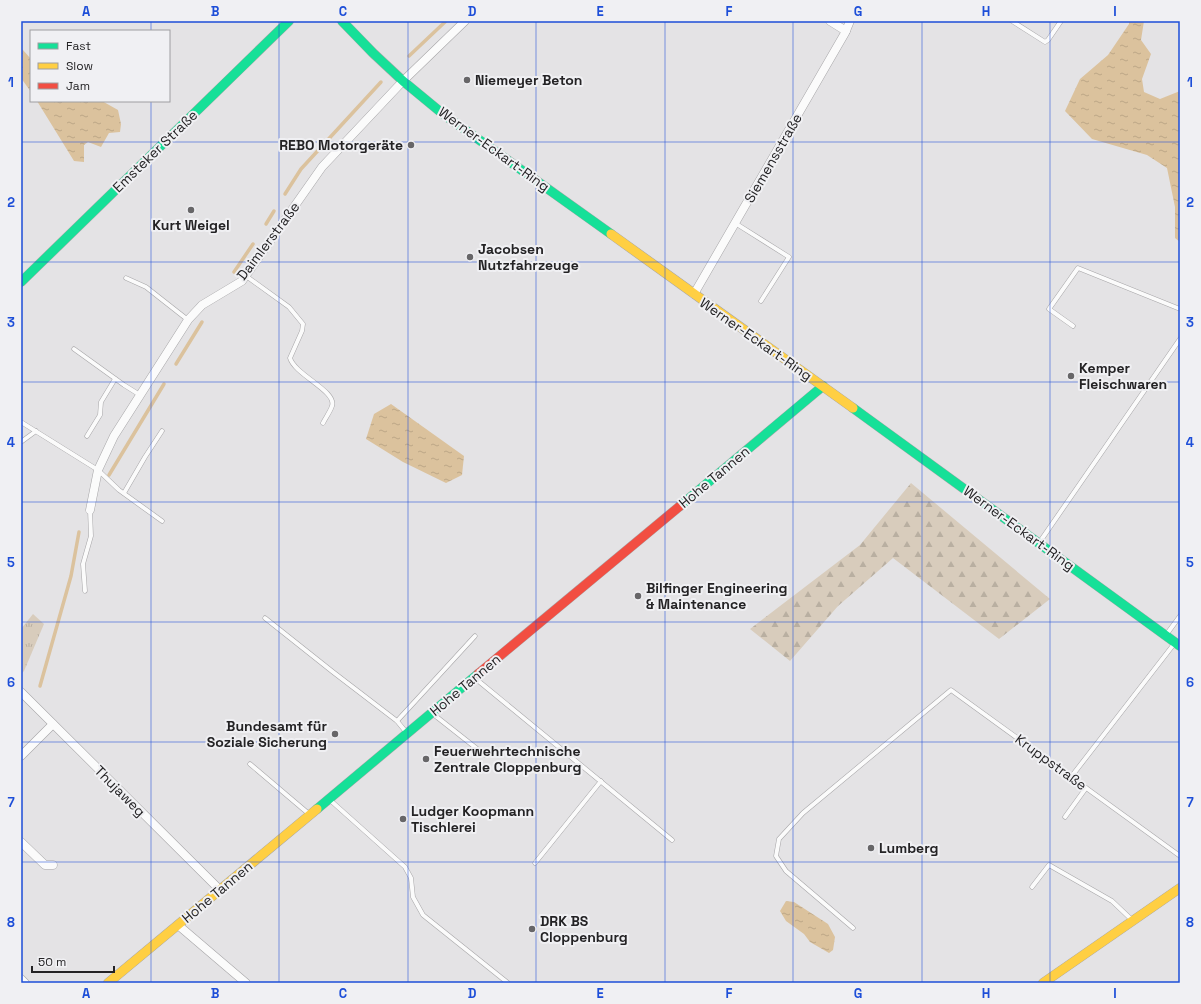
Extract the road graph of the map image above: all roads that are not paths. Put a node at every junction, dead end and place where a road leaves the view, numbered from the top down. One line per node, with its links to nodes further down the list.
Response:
1 (289, 21): 13 (street, Emsteker Straße)
2 (342, 21): 9 (street, Werner-Eckart-Ring)
3 (465, 21): 9 (street, Daimlerstraße)
4 (830, 21): 8 (street)
5 (850, 21): 8 (street, Siemensstraße)
6 (1012, 21): 7 (lane)
7 (1061, 21)
8 (846, 31): 10 (street, Siemensstraße)
9 (403, 81): 11 (street, Daimlerstraße); 14 (street, Werner-Eckart-Ring)
10 (735, 223): 14 (street, Siemensstraße); 15 (lane)
11 (245, 276): 17 (street, Daimlerstraße); 25 (lane)
12 (126, 278): 17 (lane)
13 (21, 282)
14 (694, 294): 22 (street, Werner-Eckart-Ring)
15 (761, 301)
16 (1180, 309): 18 (lane)
17 (188, 320): 23 (street, Daimlerstraße)
18 (1073, 326)
19 (1180, 339): 34 (lane)
20 (74, 349): 21 (lane)
21 (115, 379): 23 (lane); 28 (lane)
22 (823, 386): 34 (street, Werner-Eckart-Ring); 41 (street, Hohe Tannen)
23 (140, 395): 30 (street, Daimlerstraße)
24 (21, 422): 26 (lane)
25 (323, 423)
26 (36, 431): 29 (lane); 30 (lane)
27 (162, 432): 31 (lane)
28 (87, 436)
29 (21, 442)
30 (98, 470): 31 (lane); 32 (street, Daimlerstraße)
31 (124, 493): 33 (lane)
32 (90, 510): 35 (lane)
33 (162, 521)
34 (1039, 543): 38 (street, Werner-Eckart-Ring)
35 (85, 590)
36 (1180, 616): 38 (lane)
37 (265, 618): 44 (lane)
38 (1166, 635): 40 (street, Werner-Eckart-Ring)
39 (475, 636): 44 (lane)
40 (1178, 644): 50 (lane)
41 (474, 678): 43 (street, Hohe Tannen); 51 (lane)
42 (21, 692): 45 (street, Thujaweg)
43 (432, 713): 46 (street, Hohe Tannen); 47 (lane)
44 (397, 721): 46 (lane)
45 (53, 724): 48 (street); 63 (street, Thujaweg)
46 (408, 733): 53 (street, Hohe Tannen)
47 (485, 755)
48 (21, 756)
49 (250, 764): 54 (lane)
50 (1072, 777): 52 (lane, Kruppstraße); 66 (lane, Kruppstraße)
51 (601, 782): 56 (lane); 59 (lane)
52 (1086, 788): 55 (lane); 58 (lane, Kruppstraße)
53 (329, 799): 54 (street, Hohe Tannen); 71 (lane)
54 (310, 814): 63 (street, Hohe Tannen)
55 (1065, 817)
56 (672, 840)
57 (21, 842): 60 (street)
58 (1180, 856)
59 (535, 863)
60 (53, 865)
61 (1032, 887): 64 (lane)
62 (1180, 888): 64 (street)
63 (220, 890): 65 (street, Hohe Tannen)
64 (1133, 921): 72 (street)
65 (178, 924): 69 (street, Hohe Tannen); 70 (street)
66 (853, 928)
67 (21, 979): 68 (street)
68 (25, 983)
69 (108, 983)
70 (246, 983)
71 (508, 983)
72 (1043, 983)

